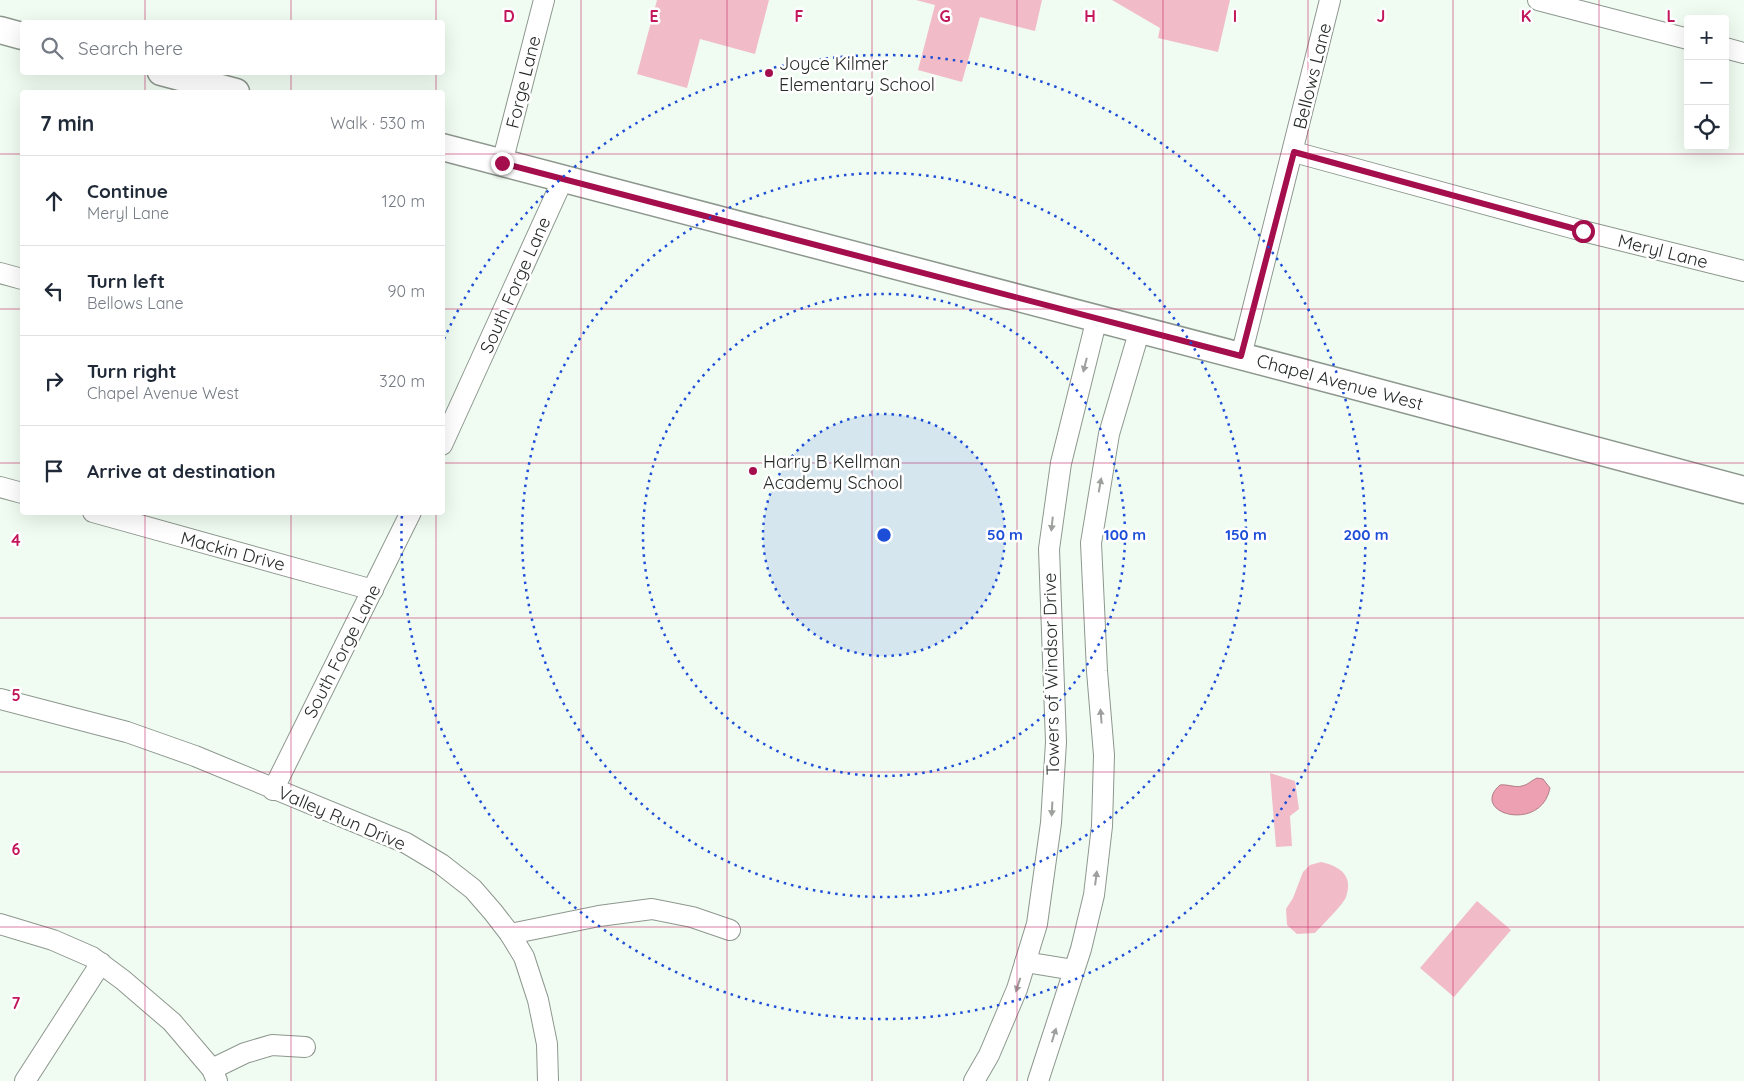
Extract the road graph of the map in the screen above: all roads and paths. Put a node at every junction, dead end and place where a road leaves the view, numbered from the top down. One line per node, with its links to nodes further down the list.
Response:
1 (544, 0): 13 (street, Forge Lane)
2 (1330, 0): 12 (street, Bellows Lane)
3 (1538, 0): 6 (street)
4 (0, 30): 5 (main road)
5 (20, 35)
6 (1684, 38)
7 (1729, 49): 8 (street)
8 (1744, 53)
9 (172, 75): 10 (main road)
10 (228, 90)
11 (445, 148): 13 (main road, Chapel Avenue West)
12 (1294, 152): 15 (street, Meryl Lane); 20 (street, Bellows Lane)
13 (502, 163): 14 (main road, Chapel Avenue West)
14 (563, 179): 18 (main road, Chapel Avenue West); 21 (street, South Forge Lane)
15 (1744, 271)
16 (0, 274): 17 (street)
17 (20, 279)
18 (1097, 318): 19 (main road, Chapel Avenue West); 34 (street, Towers of Windsor Drive, one-way to 34)
19 (1140, 329): 20 (main road, Chapel Avenue West); 36 (street, one-way to 19)
20 (1241, 356): 24 (main road, Chapel Avenue West)
21 (451, 404): 22 (street, South Forge Lane)
22 (445, 431)
23 (0, 487): 25 (street)
24 (1744, 490)
25 (20, 492)
26 (104, 515): 28 (street, Mackin Drive)
27 (410, 515): 28 (street, South Forge Lane)
28 (373, 590): 30 (street, South Forge Lane)
29 (0, 699): 30 (street, Valley Run Drive)
30 (273, 790): 33 (street, Valley Run Drive)
31 (0, 924): 35 (street)
32 (730, 930): 33 (street)
33 (510, 934): 40 (street, Valley Run Drive)
34 (1025, 962): 36 (street); 41 (street, Towers of Windsor Drive, one-way to 41)
35 (101, 963): 38 (street); 39 (street)
36 (1074, 970): 42 (street, one-way to 36)
37 (306, 1047): 38 (street)
38 (214, 1075)
39 (25, 1081)
40 (548, 1081)
41 (974, 1081)
42 (1038, 1081)

